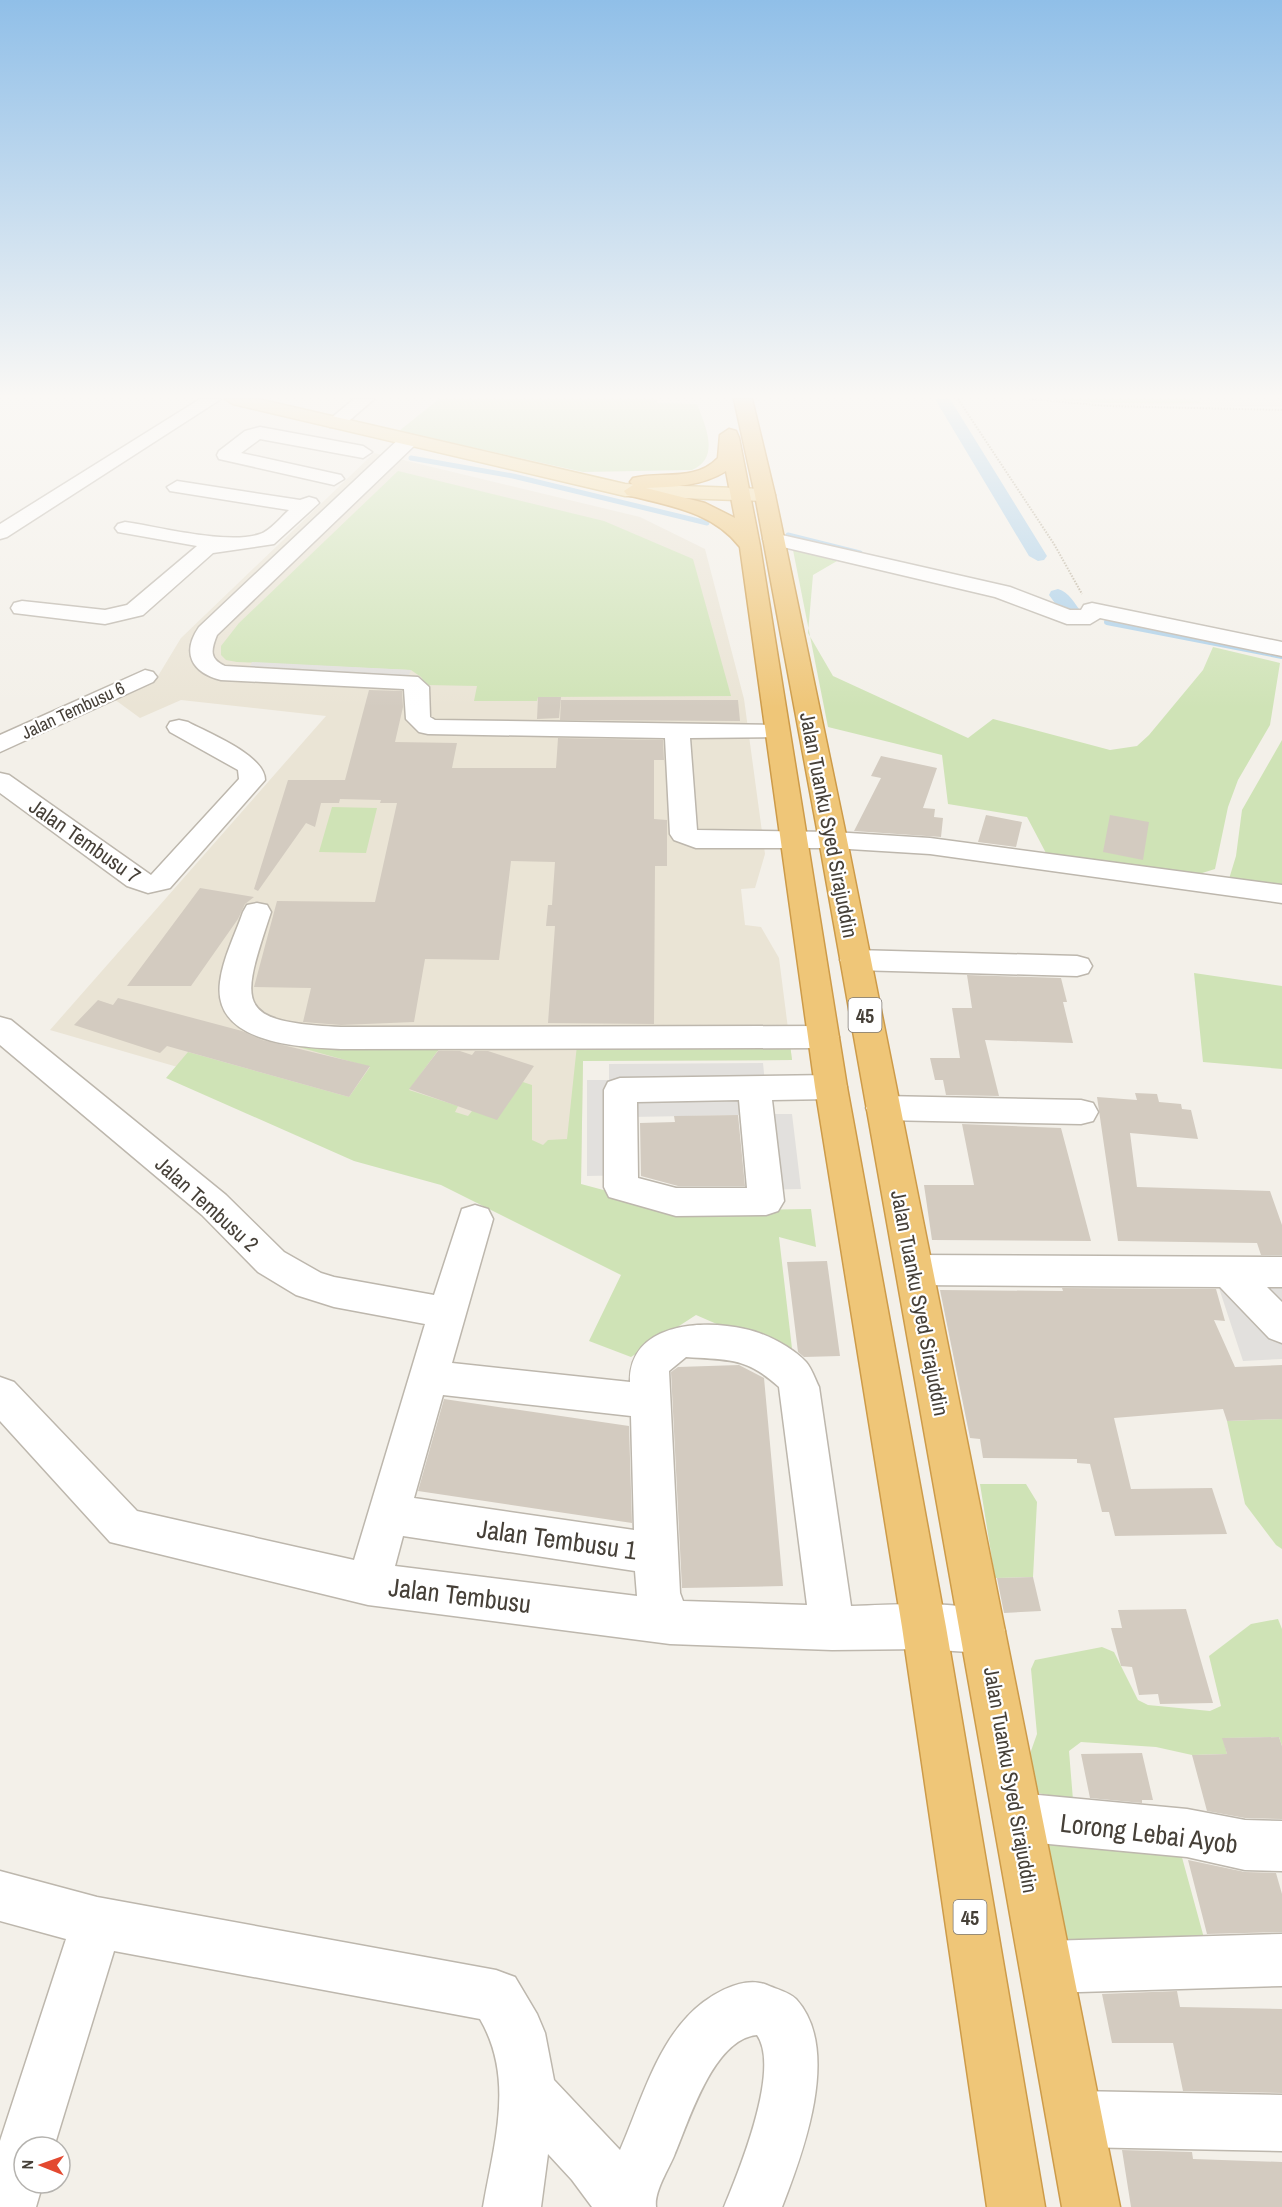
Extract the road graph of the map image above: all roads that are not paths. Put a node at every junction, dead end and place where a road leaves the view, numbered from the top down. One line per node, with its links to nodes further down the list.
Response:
1 (21, 502): 9 (street)
2 (49, 502): 11 (street)
3 (273, 502): 8 (street)
4 (310, 502): 8 (street)
5 (344, 502): 18 (street)
6 (683, 502): 12 (highway)
7 (754, 502): 12 (highway, Jalan Tuanku Syed Sirajuddin / 45)
8 (305, 507): 13 (street)
9 (0, 515)
10 (125, 528): 13 (street)
11 (0, 533)
12 (761, 543): 15 (street); 19 (highway, Jalan Tuanku Syed Sirajuddin / 45); 23 (highway, Jalan Tuanku Syed Sirajuddin / 45)
13 (213, 545): 14 (street)
14 (22, 608)
15 (1282, 649)
16 (145, 677): 20 (street, Jalan Tembusu 6)
17 (179, 727): 21 (street, Jalan Tembusu 7)
18 (677, 731): 19 (street); 22 (street)
19 (777, 732): 22 (highway, Jalan Tuanku Syed Sirajuddin / 45)
20 (0, 744)
21 (0, 781)
22 (793, 840): 23 (street); 29 (highway, Jalan Tuanku Syed Sirajuddin / 45)
23 (833, 840): 24 (street); 26 (highway, Jalan Tuanku Syed Sirajuddin / 45)
24 (1282, 894)
25 (257, 912): 29 (street)
26 (855, 960): 27 (street); 32 (highway, Jalan Tuanku Syed Sirajuddin / 45)
27 (1077, 966)
28 (3, 1034): 38 (street, Jalan Tembusu 2)
29 (823, 1037): 30 (highway, Jalan Tuanku Syed Sirajuddin / 45)
30 (831, 1087): 31 (street); 47 (highway, Jalan Tuanku Syed Sirajuddin / 45)
31 (754, 1088): 31 (street)
32 (883, 1108): 33 (street); 35 (highway, Jalan Tuanku Syed Sirajuddin / 45)
33 (1081, 1112)
34 (475, 1220): 38 (street)
35 (914, 1270): 36 (street); 49 (highway, Jalan Tuanku Syed Sirajuddin / 45)
36 (1229, 1272): 37 (street); 39 (street)
37 (1282, 1272)
38 (448, 1313): 40 (street)
39 (1282, 1327)
40 (429, 1377): 42 (street); 43 (street)
41 (0, 1394): 45 (street, Jalan Tembusu)
42 (651, 1401): 44 (street); 48 (street)
43 (387, 1514): 44 (street, Jalan Tembusu 1); 45 (street)
44 (656, 1554): 46 (street, Jalan Tembusu 1)
45 (368, 1584): 46 (street, Jalan Tembusu)
46 (670, 1622): 48 (street, Jalan Tembusu)
47 (924, 1627): 48 (street, Jalan Tembusu); 49 (street, Jalan Tembusu); 65 (highway, Jalan Tuanku Syed Sirajuddin / 45)
48 (832, 1628)
49 (983, 1631): 50 (highway, Jalan Tuanku Syed Sirajuddin / 45)
50 (1017, 1817): 51 (street, Lorong Lebai Ayob); 55 (highway, Jalan Tuanku Syed Sirajuddin / 45)
51 (1282, 1846)
52 (0, 1896): 53 (street)
53 (97, 1922): 56 (street); 59 (street)
54 (1282, 1960): 55 (street)
55 (1046, 1967): 57 (highway, Jalan Tuanku Syed Sirajuddin / 45)
56 (529, 2094): 61 (street); 63 (street)
57 (1075, 2120): 58 (street); 66 (highway, Jalan Tuanku Syed Sirajuddin / 45)
58 (1282, 2123)
59 (30, 2135)
60 (12, 2191): 62 (street)
61 (626, 2206): 64 (street)
62 (7, 2207)
63 (512, 2207)
64 (753, 2207)
65 (1016, 2207)
66 (1091, 2207)

